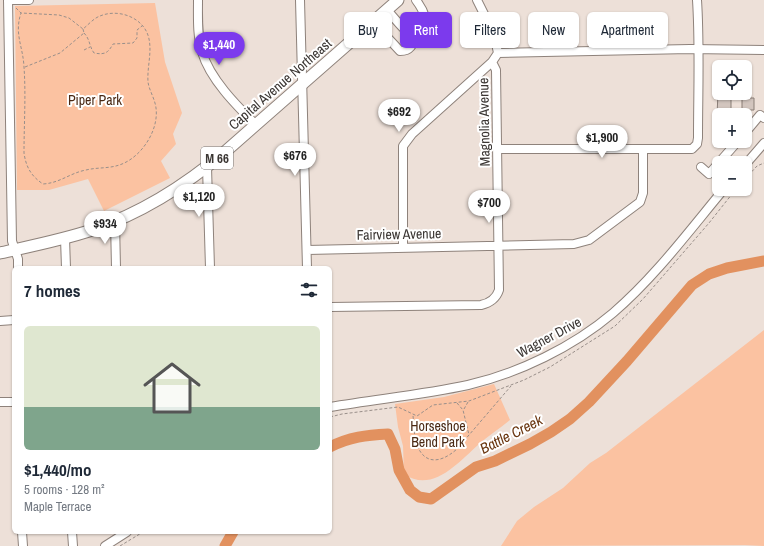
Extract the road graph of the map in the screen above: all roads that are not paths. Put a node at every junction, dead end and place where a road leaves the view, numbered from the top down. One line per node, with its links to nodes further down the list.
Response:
1 (8, 0): 2 (street); 36 (street)
2 (29, 0)
3 (198, 0): 22 (street)
4 (300, 0): 20 (street)
5 (398, 0): 9 (main road, Capital Avenue Northeast / M 66)
6 (416, 0): 11 (street)
7 (477, 0): 18 (street)
8 (697, 0): 16 (street)
9 (387, 10): 10 (main road, Capital Avenue Northeast / M 66); 12 (street)
10 (385, 12)
11 (423, 12)
12 (400, 23)
13 (392, 42): 15 (street)
14 (344, 48): 20 (main road, Capital Avenue Northeast / M 66)
15 (410, 48)
16 (698, 50): 17 (street); 18 (street); 27 (street)
17 (764, 50)
18 (498, 53): 19 (street, Magnolia Avenue)
19 (492, 62): 26 (street, Magnolia Avenue); 35 (street)
20 (302, 85): 22 (main road, Capital Avenue Northeast / M 66); 37 (street)
21 (763, 115): 23 (street)
22 (256, 125): 29 (main road, Capital Avenue Northeast / M 66)
23 (752, 126)
24 (764, 143): 28 (street)
25 (732, 148): 30 (street)
26 (498, 149): 27 (street); 34 (street, Magnolia Avenue)
27 (643, 149): 34 (street, Fairview Avenue)
28 (752, 157)
29 (207, 167): 32 (main road, Capital Avenue Northeast / M 66); 42 (street)
30 (701, 167)
31 (718, 196): 49 (street, Wagner Drive)
32 (115, 221): 33 (main road, Capital Avenue Northeast / M 66); 41 (street)
33 (65, 238): 36 (main road, Capital Avenue Northeast / M 66); 40 (street)
34 (499, 246): 35 (street, Fairview Avenue); 44 (street, Magnolia Avenue)
35 (403, 247): 37 (street, Fairview Avenue)
36 (15, 250): 38 (main road, Capital Avenue Northeast / M 66); 39 (street)
37 (307, 250): 43 (street)
38 (0, 253)
39 (18, 266)
40 (66, 266)
41 (116, 266)
42 (210, 266)
43 (307, 266)
44 (332, 306)
45 (12, 320): 46 (street)
46 (0, 321)
47 (0, 402): 48 (street)
48 (12, 402)
49 (332, 407)
50 (22, 534): 53 (street)
51 (72, 534): 54 (street)
52 (122, 534): 55 (street)
53 (23, 546)
54 (73, 546)
55 (105, 546)

